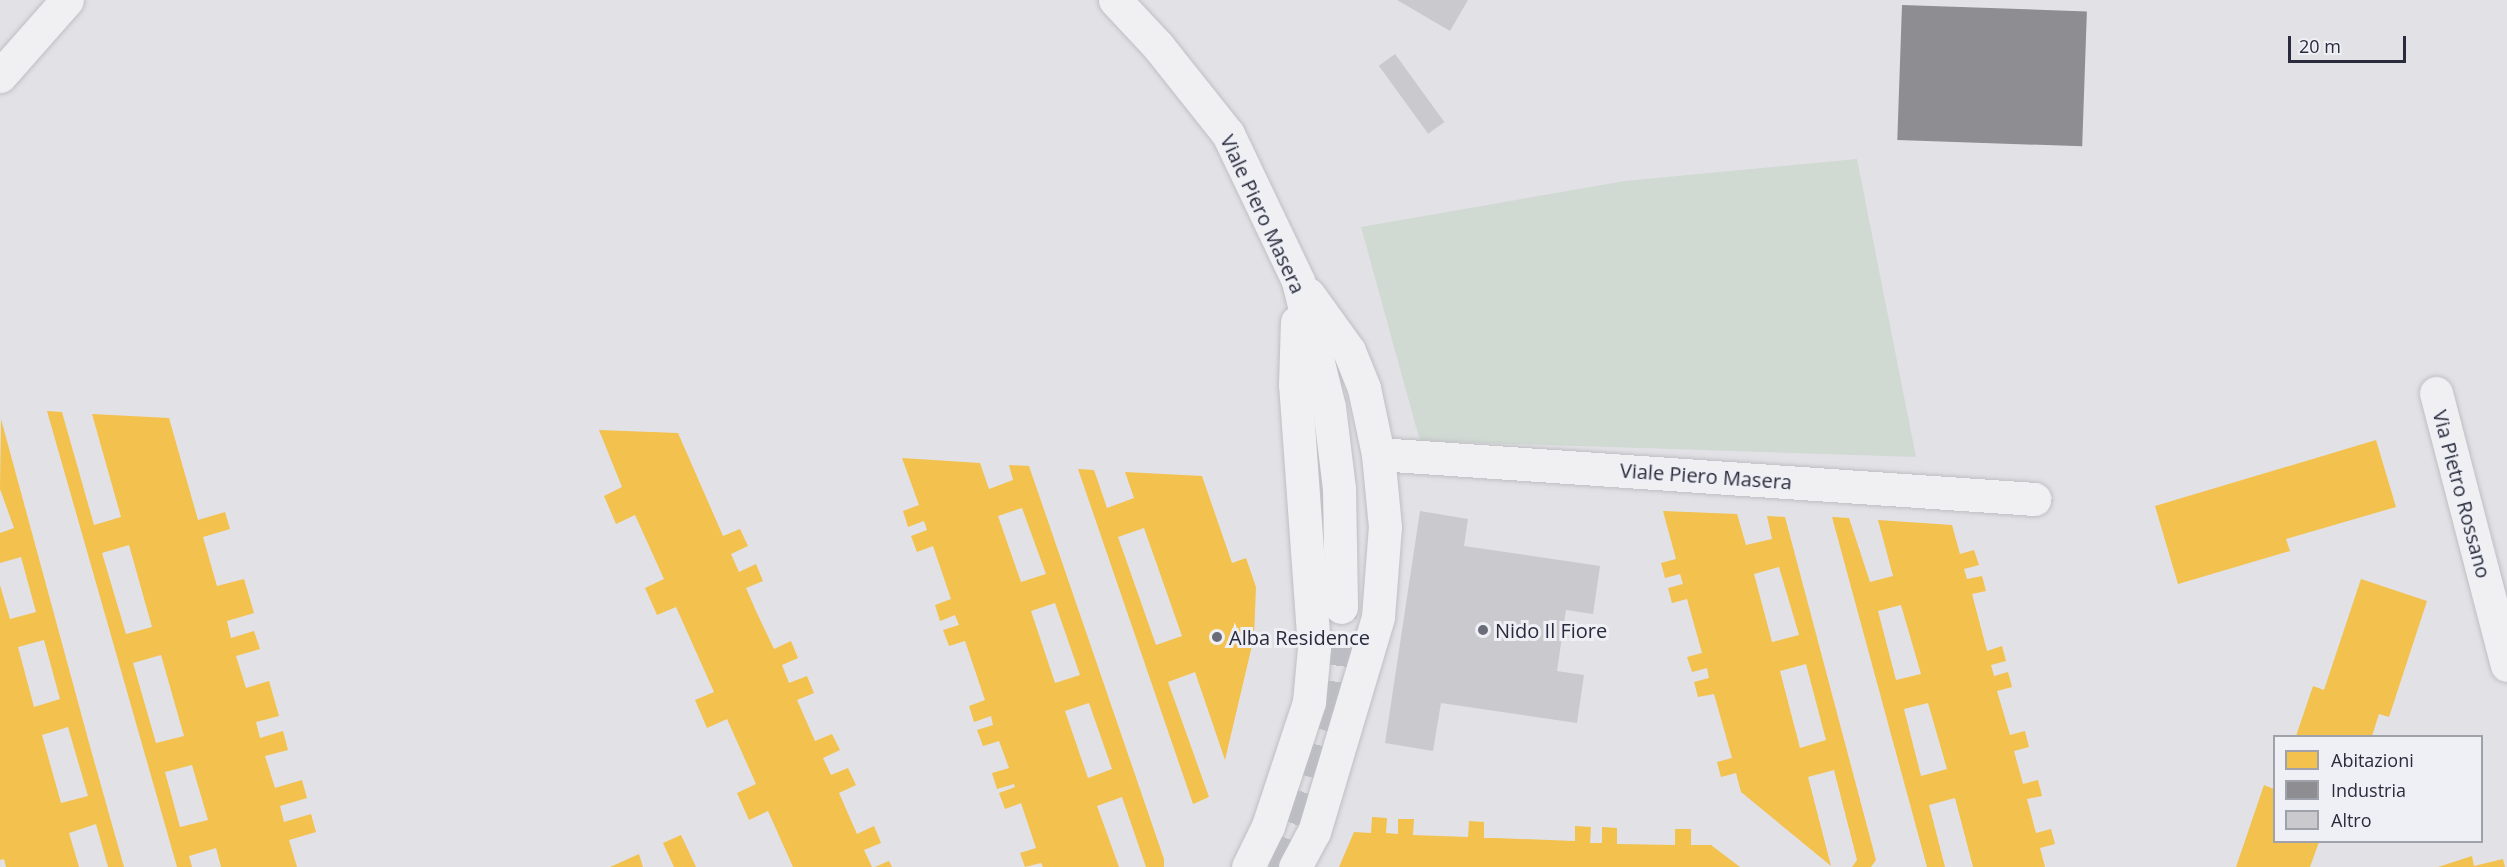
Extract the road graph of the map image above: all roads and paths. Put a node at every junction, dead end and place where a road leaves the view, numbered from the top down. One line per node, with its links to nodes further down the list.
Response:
1 (67, 0): 3 (street)
2 (1115, 0): 4 (street, Viale Piero Masera)
3 (0, 76)
4 (1298, 281): 6 (street); 8 (street, Viale Piero Masera); 10 (street)
5 (2436, 393): 9 (street, Via Pietro Rossano)
6 (1378, 454): 7 (street, Viale Piero Masera); 11 (street)
7 (2034, 499)
8 (1341, 607)
9 (2507, 665)
10 (1248, 867)
11 (1295, 867)

